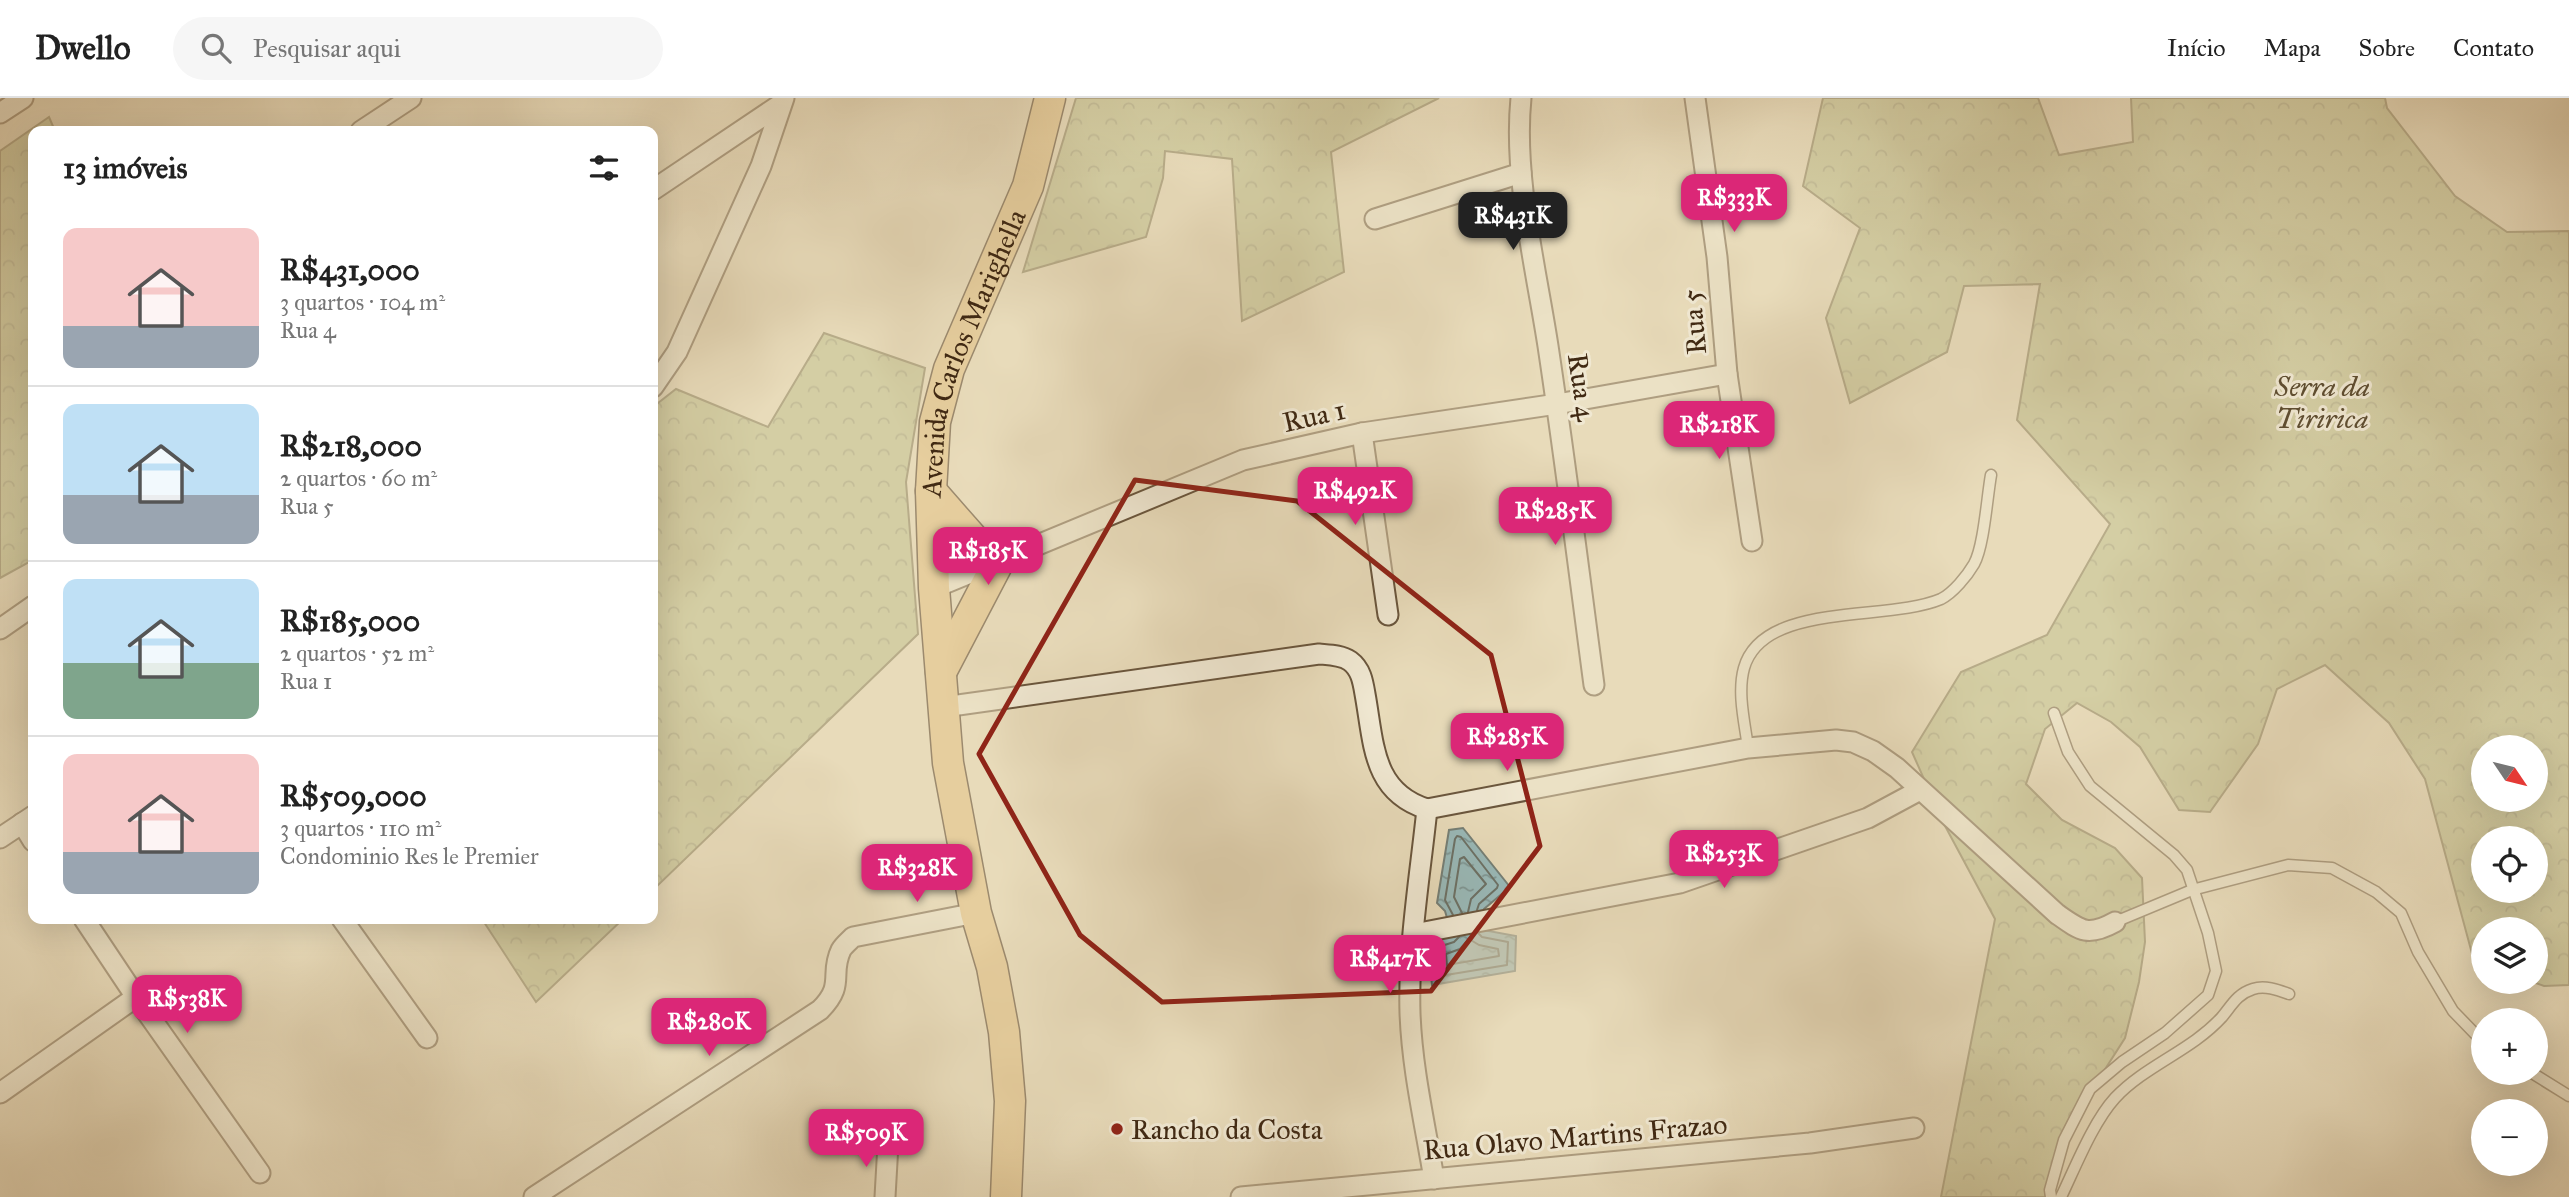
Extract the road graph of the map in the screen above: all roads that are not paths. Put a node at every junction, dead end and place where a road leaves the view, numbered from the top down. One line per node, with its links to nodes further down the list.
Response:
1 (23, 98): 7 (street)
2 (411, 98): 8 (street)
3 (1050, 98): 17 (main road, Avenida Carlos Marighella)
4 (1521, 98): 9 (street, Rua 4)
5 (1695, 98): 12 (street, Rua 5)
6 (782, 101): 10 (street); 13 (street)
7 (0, 113)
8 (369, 126)
9 (1521, 173): 11 (street); 14 (street, Rua 4)
10 (658, 187)
11 (1375, 219)
12 (1727, 374): 14 (street, Rua 1); 18 (street, Rua 5)
13 (658, 380)
14 (1557, 404): 15 (street, Rua 1); 25 (street, Rua 4)
15 (1362, 433): 19 (street, Rua 1); 22 (street)
16 (1991, 475): 28 (lane)
17 (931, 491): 19 (main road); 20 (main road, Avenida Carlos Marighella)
18 (1752, 541)
19 (999, 561): 20 (street, Rua 1); 24 (main road)
20 (934, 588): 24 (main road, Avenida Carlos Marighella)
21 (28, 609): 23 (street)
22 (1388, 615)
23 (0, 629)
24 (941, 672): 26 (main road, Avenida Carlos Marighella)
25 (1594, 685)
26 (944, 707): 30 (street); 34 (main road, Avenida Carlos Marighella)
27 (2054, 713): 33 (lane)
28 (1748, 748): 29 (street); 30 (street)
29 (1920, 790): 35 (street); 38 (street)
30 (1427, 809): 38 (street)
31 (28, 820): 32 (street)
32 (0, 838)
33 (2192, 890): 35 (lane); 41 (lane); 54 (lane)
34 (976, 913): 50 (street); 52 (main road, Avenida Carlos Marighella)
35 (2115, 922)
36 (88, 924): 40 (street)
37 (346, 924): 42 (street)
38 (1414, 934): 49 (street)
39 (2290, 994): 55 (lane)
40 (136, 997): 44 (street); 48 (street)
41 (2471, 1030)
42 (427, 1038)
43 (2548, 1083): 45 (lane)
44 (0, 1093)
45 (2569, 1096)
46 (1914, 1128): 49 (street, Rua Olavo Martins Frazao)
47 (888, 1144): 51 (street)
48 (260, 1173)
49 (1434, 1179): 53 (street, Rua Olavo Martins Frazao)
50 (534, 1197)
51 (885, 1197)
52 (1006, 1197)
53 (1241, 1197)
54 (2051, 1197)
55 (2061, 1197)

